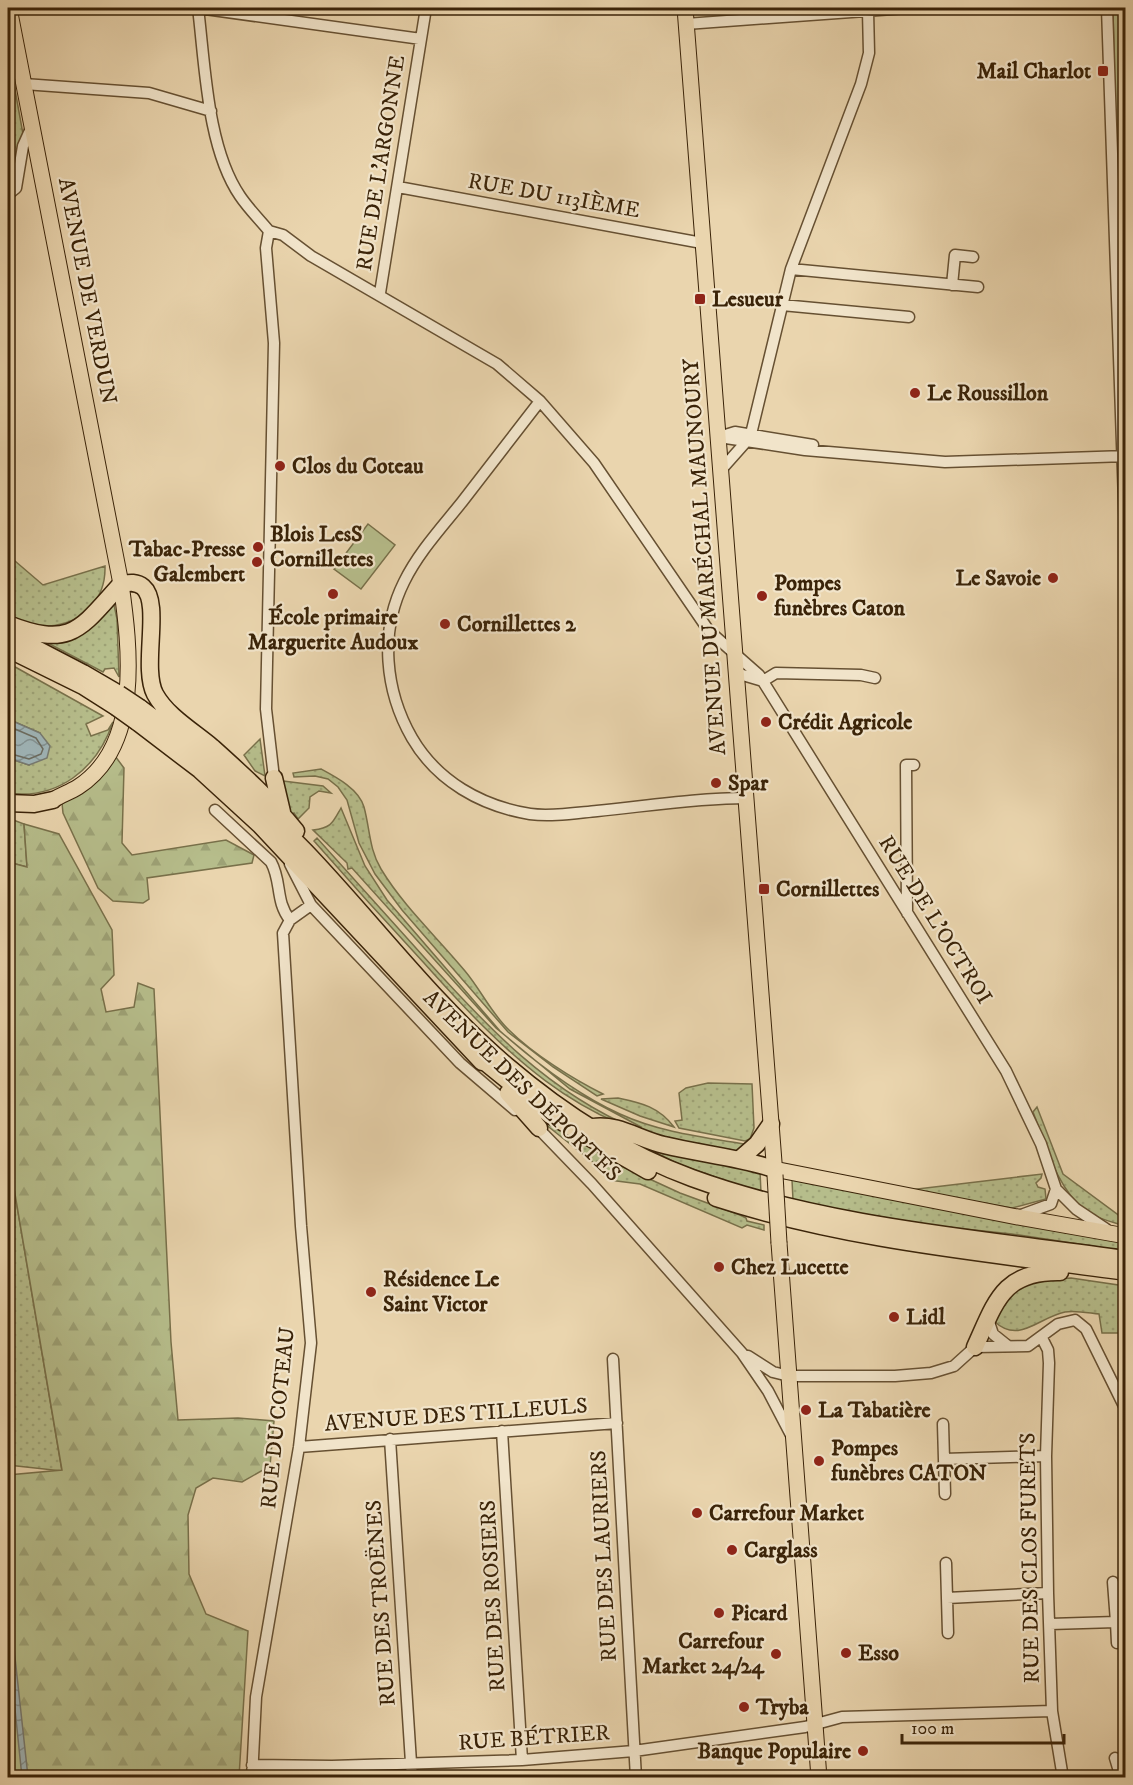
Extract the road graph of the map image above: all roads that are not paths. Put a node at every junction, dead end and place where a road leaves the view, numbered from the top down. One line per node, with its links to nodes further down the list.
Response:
1 (198, 8): 9 (street); 11 (street)
2 (426, 8): 9 (street, RUE DE L'ARGONNE)
3 (685, 8): 8 (main road, AVENUE DU MARÉCHAL MAUNOURY)
4 (907, 8): 6 (street)
5 (1107, 8): 15 (street)
6 (872, 9): 8 (street); 20 (street)
7 (9, 14): 10 (main road, AVENUE DE VERDUN)
8 (686, 24): 18 (main road, AVENUE DU MARÉCHAL MAUNOURY)
9 (421, 39): 14 (street, RUE DE L'ARGONNE)
10 (24, 84): 11 (street); 12 (main road, AVENUE DE VERDUN)
11 (211, 111): 17 (street)
12 (32, 126): 13 (street); 32 (main road, AVENUE DE VERDUN)
13 (8, 188)
14 (398, 188): 18 (street, RUE DU 113IÈME); 23 (street, RUE DE L'ARGONNE)
15 (1113, 225): 16 (street); 29 (street)
16 (1125, 225)
17 (269, 231): 23 (street, RUE DE L'OCTROI); 42 (street)
18 (702, 243): 27 (main road, AVENUE DU MARÉCHAL MAUNOURY)
19 (973, 257): 21 (street)
20 (791, 269): 21 (street); 24 (street)
21 (952, 285): 22 (street)
22 (978, 287)
23 (380, 293): 26 (street, RUE DE L'OCTROI)
24 (782, 305): 25 (street); 28 (street)
25 (909, 317)
26 (540, 401): 36 (street, RUE DE L'OCTROI); 44 (street)
27 (719, 437): 28 (street); 30 (main road, AVENUE DU MARÉCHAL MAUNOURY)
28 (748, 439): 29 (street); 30 (street)
29 (1124, 457): 31 (street)
30 (721, 470): 36 (main road, AVENUE DU MARÉCHAL MAUNOURY)
31 (1125, 560)
32 (121, 584): 33 (highway); 40 (main road, AVENUE DE VERDUN); 43 (highway)
33 (8, 624)
34 (8, 634): 40 (highway)
35 (8, 649): 40 (highway)
36 (735, 652): 37 (main road, AVENUE DU MARÉCHAL MAUNOURY); 39 (street, RUE DE L'OCTROI)
37 (736, 674): 39 (street); 44 (main road, AVENUE DU MARÉCHAL MAUNOURY)
38 (875, 678): 39 (street)
39 (763, 681): 50 (street, RUE DE L'OCTROI)
40 (128, 706): 45 (main road, AVENUE DE VERDUN); 48 (highway, AVENUE DES DÉPORTÉS)
41 (914, 765): 50 (street)
42 (274, 777): 43 (highway); 48 (highway)
43 (257, 788): 48 (highway)
44 (746, 798): 53 (main road, AVENUE DU MARÉCHAL MAUNOURY)
45 (53, 800): 46 (highway)
46 (8, 803)
47 (215, 810): 51 (street)
48 (285, 834): 49 (street, AVENUE DES DÉPORTÉS); 52 (highway, AVENUE DES DÉPORTÉS); 54 (highway, AVENUE DES DÉPORTÉS)
49 (311, 905): 51 (street); 55 (street, AVENUE DES DÉPORTÉS)
50 (908, 913): 58 (street, RUE DE L'OCTROI)
51 (290, 920): 75 (street, RUE DU COTEAU)
52 (475, 1054): 55 (highway); 61 (highway)
53 (771, 1124): 56 (highway); 57 (main road, AVENUE DU MARÉCHAL MAUNOURY)
54 (590, 1127): 56 (highway); 61 (highway, AVENUE DES DÉPORTÉS)
55 (539, 1128): 66 (street, AVENUE DES DÉPORTÉS)
56 (741, 1158): 57 (highway)
57 (775, 1172): 59 (main road); 68 (main road, AVENUE DU MARÉCHAL MAUNOURY, bridge)
58 (1056, 1189): 59 (street); 60 (street, RUE DE L'OCTROI)
59 (1012, 1216): 60 (main road)
60 (1124, 1236)
61 (1125, 1268): 62 (highway)
62 (988, 1318): 64 (highway); 65 (street)
63 (1042, 1338): 65 (street); 69 (street); 76 (street, RUE DES CLOS FURETS)
64 (975, 1347): 65 (street); 68 (street)
65 (1008, 1347)
66 (742, 1353): 68 (street, AVENUE DES DÉPORTÉS); 74 (street, AVENUE DES DÉPORTÉS)
67 (613, 1359): 70 (street, RUE DES LAURIERS)
68 (789, 1376): 74 (main road, AVENUE DU MARÉCHAL MAUNOURY)
69 (1125, 1410)
70 (617, 1423): 72 (street, AVENUE DES TILLEULS); 89 (street, RUE DES LAURIERS)
71 (943, 1424): 77 (street)
72 (502, 1431): 73 (street, AVENUE DES TILLEULS); 91 (street, RUE DES ROSIERS)
73 (390, 1439): 75 (street, AVENUE DES TILLEULS); 93 (street, RUE DES TROËNES)
74 (795, 1441): 88 (main road, AVENUE DU MARÉCHAL MAUNOURY)
75 (299, 1447): 92 (street, RUE DU COTEAU)
76 (1046, 1456): 77 (street); 81 (street, RUE DES CLOS FURETS)
77 (944, 1459): 78 (street)
78 (945, 1494)
79 (946, 1563): 82 (street)
80 (1113, 1582): 83 (street)
81 (1048, 1593): 82 (street); 84 (street, RUE DES CLOS FURETS)
82 (947, 1598): 85 (street)
83 (1116, 1622): 84 (street); 86 (street)
84 (1050, 1624): 87 (street, RUE DES CLOS FURETS)
85 (948, 1633)
86 (1118, 1643)
87 (1052, 1711): 88 (street, RUE BÉTRIER); 98 (street, RUE DES CLOS FURETS)
88 (816, 1724): 89 (street, RUE BÉTRIER); 97 (main road, AVENUE DU MARÉCHAL MAUNOURY)
89 (634, 1751): 91 (street, RUE BÉTRIER); 96 (street, RUE DES LAURIERS)
90 (1115, 1758): 99 (street)
91 (522, 1760): 93 (street, RUE BÉTRIER)
92 (252, 1765): 93 (street, RUE BÉTRIER); 94 (street, RUE DU COTEAU)
93 (411, 1765): 95 (street, RUE DES TROËNES)
94 (252, 1778)
95 (412, 1778)
96 (636, 1778)
97 (819, 1778)
98 (1063, 1778)
99 (1121, 1778)

